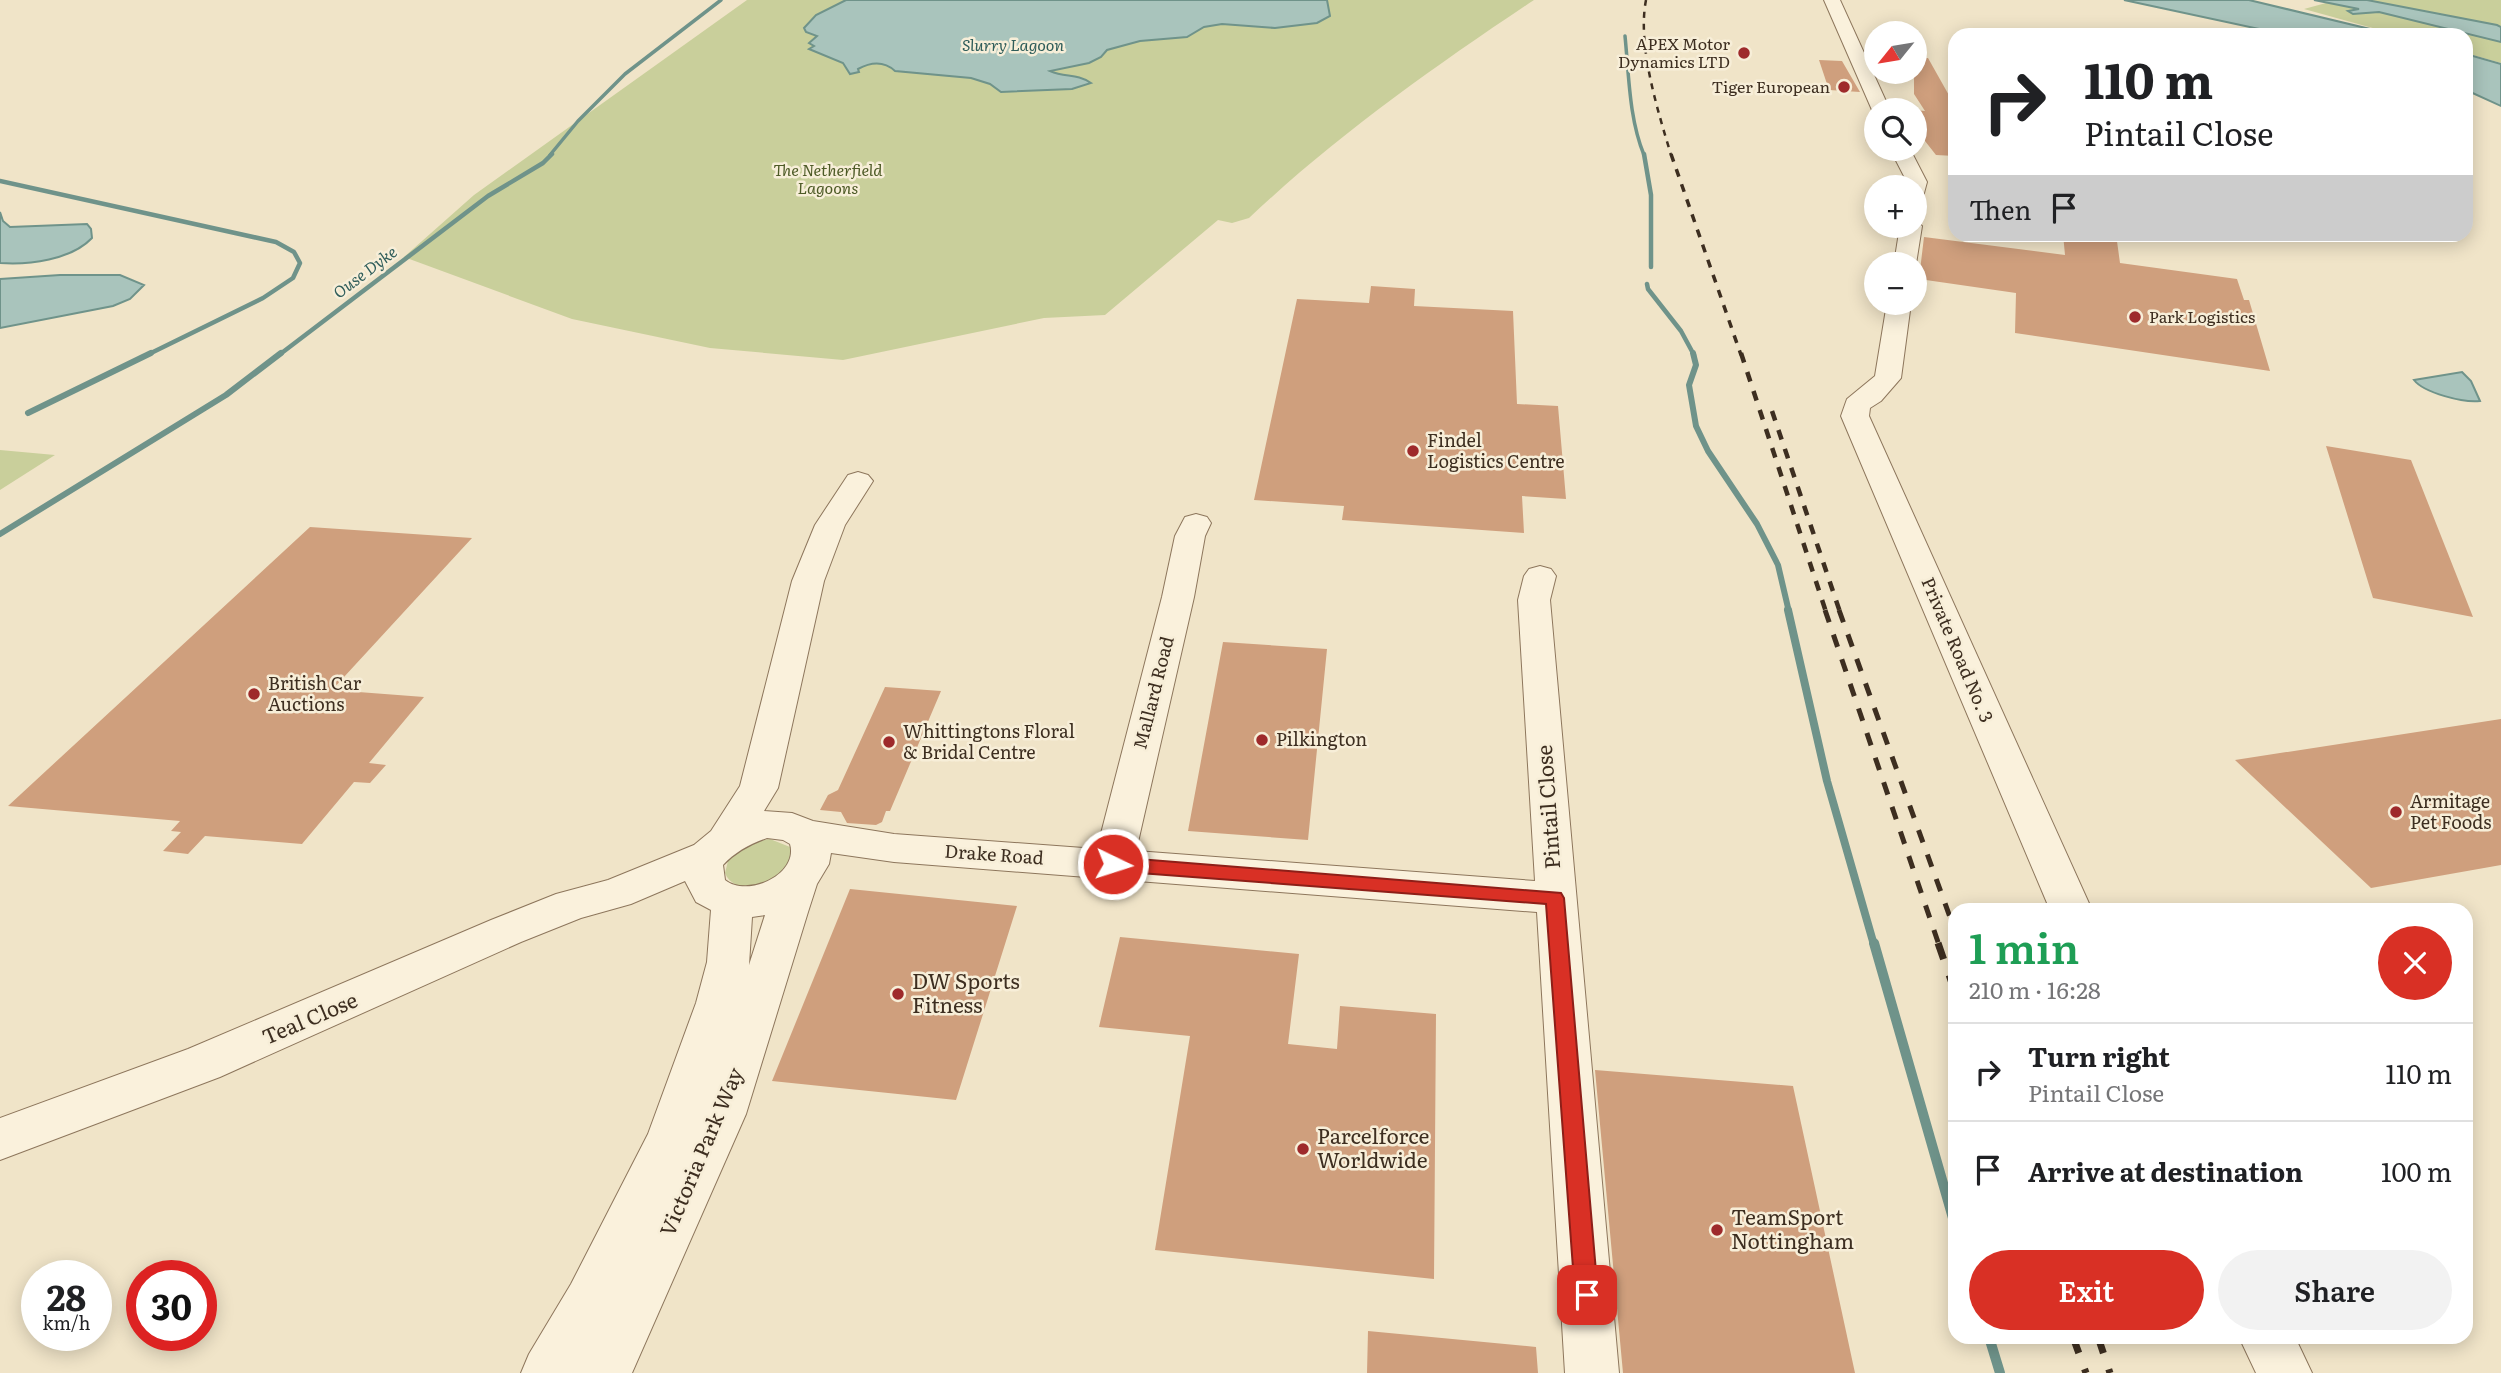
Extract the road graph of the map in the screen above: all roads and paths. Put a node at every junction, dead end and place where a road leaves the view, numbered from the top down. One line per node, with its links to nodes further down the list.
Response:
1 (1832, 0): 2 (street)
2 (1876, 98)
3 (1897, 315): 16 (street, Private Road No. 3)
4 (858, 481): 7 (street)
5 (1196, 523): 11 (street, Mallard Road)
6 (1540, 576): 15 (street, Pintail Close)
7 (759, 788): 8 (street); 9 (street)
8 (795, 830): 9 (street); 10 (street, Drake Road); 12 (street)
9 (719, 845): 13 (street, Teal Close); 14 (street)
10 (894, 848): 11 (street, Drake Road); 12 (street, Drake Road)
11 (1113, 864): 15 (street, Drake Road)
12 (799, 881): 14 (street); 20 (street, Victoria Park Way)
13 (617, 893): 14 (street, Teal Close); 17 (street, Teal Close)
14 (724, 898): 19 (street, Victoria Park Way)
15 (1555, 898): 21 (street, Pintail Close)
16 (2068, 903)
17 (0, 1139)
18 (2270, 1344): 22 (street)
19 (548, 1373)
20 (604, 1373)
21 (1592, 1373)
22 (2285, 1373)

